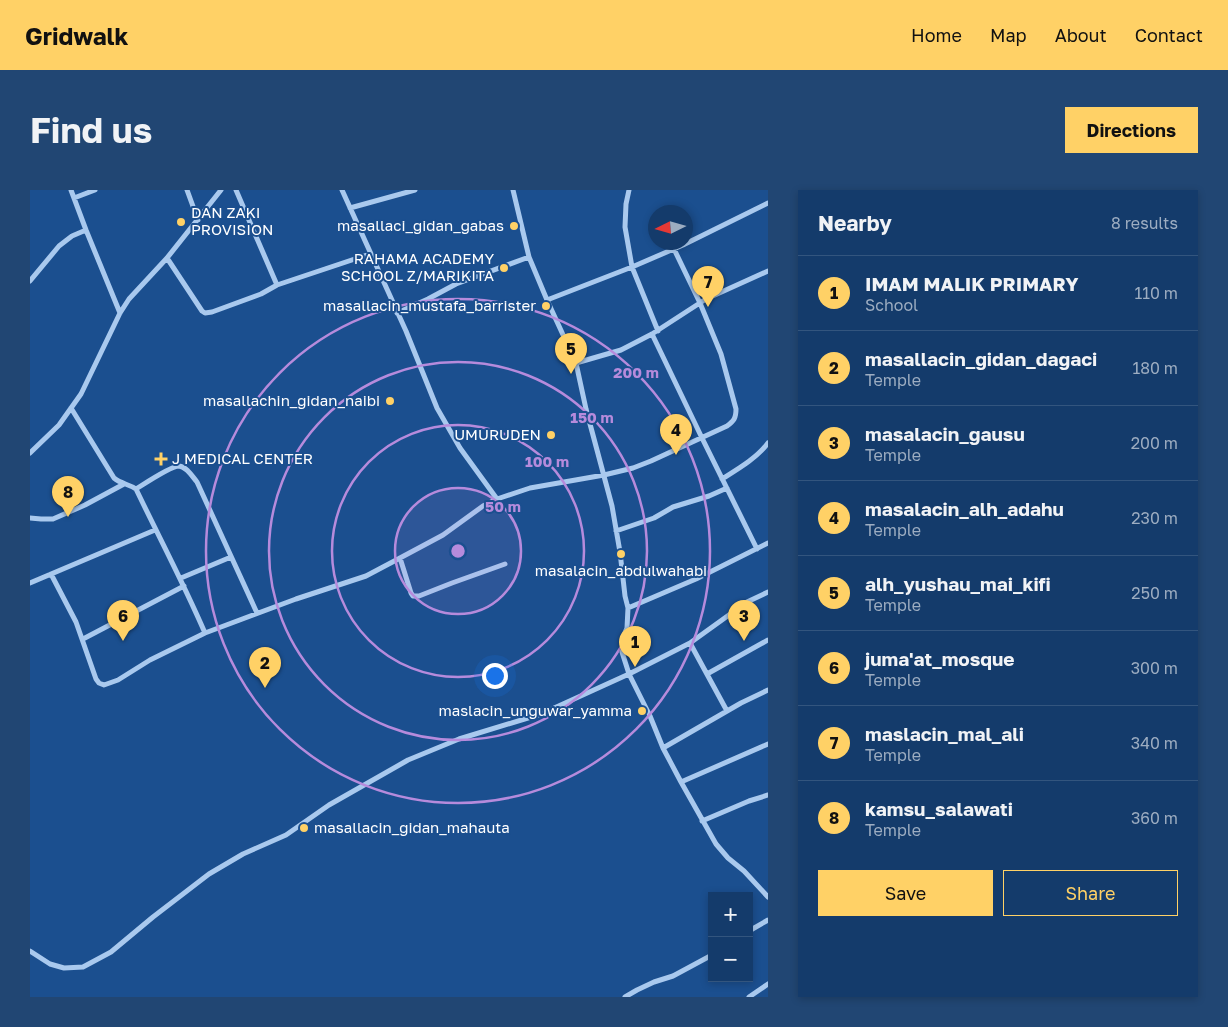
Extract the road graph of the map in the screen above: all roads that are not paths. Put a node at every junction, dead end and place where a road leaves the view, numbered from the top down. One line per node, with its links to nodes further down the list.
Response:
1 (71, 190): 10 (street)
2 (94, 190): 10 (street)
3 (187, 190): 13 (street)
4 (221, 190): 13 (street)
5 (236, 190): 24 (street)
6 (342, 190): 12 (street)
7 (415, 190): 12 (street)
8 (513, 190): 19 (street)
9 (629, 190): 21 (street)
10 (74, 198): 14 (street)
11 (768, 203): 15 (street)
12 (350, 208): 18 (street)
13 (198, 220): 20 (street)
14 (86, 230): 23 (street); 27 (street)
15 (693, 240)
16 (672, 250): 21 (street)
17 (674, 250): 26 (street)
18 (370, 254): 24 (street); 28 (street)
19 (529, 257): 25 (street); 28 (street)
20 (167, 258): 24 (street); 27 (street)
21 (632, 267): 25 (street); 29 (street)
22 (768, 271): 26 (street)
23 (30, 281)
24 (277, 285)
25 (547, 300): 31 (street)
26 (700, 303): 29 (street); 33 (street)
27 (120, 313): 32 (street)
28 (397, 313): 41 (street)
29 (658, 330): 30 (street)
30 (652, 334): 31 (street); 33 (street)
31 (576, 363): 36 (street)
32 (71, 408): 35 (street); 38 (street)
33 (702, 438): 36 (street); 37 (street)
34 (768, 443): 37 (street)
35 (30, 453)
36 (604, 476): 41 (street); 44 (street)
37 (722, 479): 39 (street)
38 (125, 484): 40 (street); 42 (street)
39 (727, 488): 44 (street); 46 (street)
40 (136, 489): 43 (street); 47 (street)
41 (497, 499): 48 (street)
42 (30, 518)
43 (156, 530): 50 (street); 51 (street)
44 (616, 531): 55 (street)
45 (768, 543): 46 (street)
46 (757, 549): 55 (street)
47 (231, 557): 51 (street); 56 (street)
48 (400, 558): 49 (street); 56 (street)
49 (505, 564)
50 (51, 574): 52 (street); 58 (street)
51 (180, 578): 53 (street)
52 (30, 582)
53 (184, 586): 57 (street); 58 (street)
54 (768, 592): 60 (street)
55 (628, 608): 61 (street)
56 (258, 613): 57 (street)
57 (205, 633): 58 (street)
58 (83, 640)
59 (768, 640): 62 (street)
60 (690, 643): 61 (street); 62 (street)
61 (629, 674): 66 (street); 73 (street)
62 (707, 674): 64 (street)
63 (768, 690): 64 (street)
64 (726, 712): 66 (street)
65 (768, 744): 67 (street)
66 (663, 748): 67 (street)
67 (681, 782): 69 (street)
68 (768, 795): 69 (street)
69 (702, 821): 70 (street)
70 (768, 897)
71 (768, 920): 72 (street)
72 (753, 929)
73 (30, 951)
74 (708, 957): 76 (street)
75 (768, 984): 77 (street)
76 (625, 997)
77 (749, 997)

